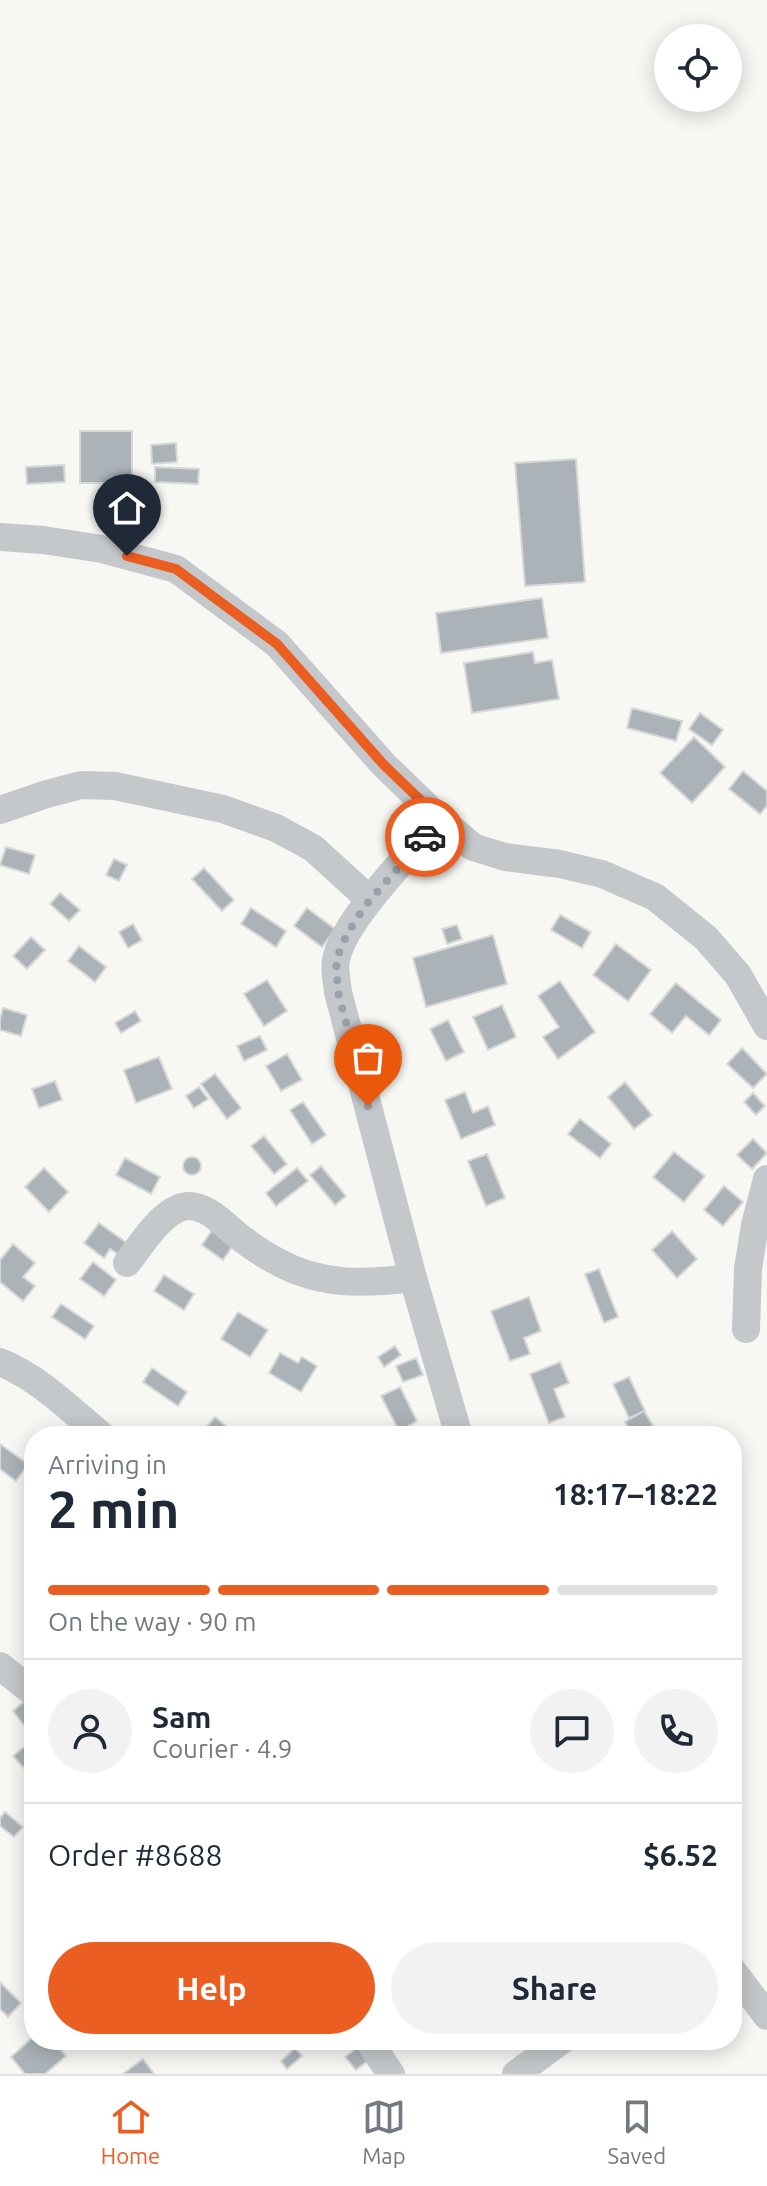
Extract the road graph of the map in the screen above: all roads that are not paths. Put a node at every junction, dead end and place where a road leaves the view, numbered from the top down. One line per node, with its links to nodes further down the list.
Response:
1 (0, 537): 3 (street)
2 (0, 810): 4 (street)
3 (440, 819): 4 (street); 5 (street)
4 (370, 900): 8 (street)
5 (767, 1026)
6 (767, 1179): 9 (street)
7 (127, 1263): 8 (street)
8 (413, 1278): 12 (street)
9 (746, 1329)
10 (0, 1362): 11 (street)
11 (90, 1426)
12 (456, 1426)
13 (0, 1666): 14 (street)
14 (24, 1685)
15 (742, 1983): 16 (street)
16 (767, 2016)
17 (375, 2050): 19 (street)
18 (548, 2050): 20 (street)
19 (391, 2074)
20 (516, 2074)

